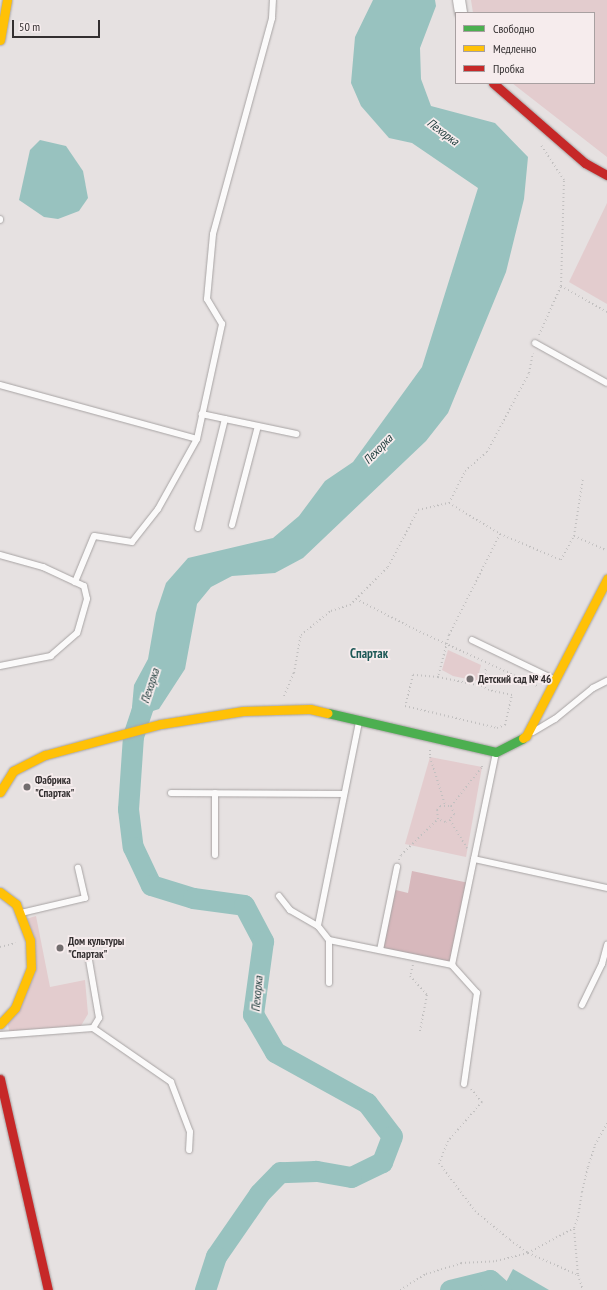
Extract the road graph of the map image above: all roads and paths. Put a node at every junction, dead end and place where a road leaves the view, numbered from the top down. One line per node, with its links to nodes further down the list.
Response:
1 (7, 0): 5 (street)
2 (273, 0): 14 (lane)
3 (459, 0): 4 (street)
4 (460, 12)
5 (0, 40)
6 (494, 84): 8 (street)
7 (538, 140): 9 (path)
8 (607, 175)
9 (561, 286): 10 (path); 11 (path)
10 (607, 312)
11 (535, 343): 12 (lane); 20 (path)
12 (607, 383)
13 (0, 385): 18 (lane)
14 (202, 414): 15 (lane); 18 (lane)
15 (225, 419): 16 (lane); 22 (lane)
16 (258, 426): 17 (lane); 21 (lane)
17 (296, 434)
18 (197, 439): 28 (lane)
19 (583, 478): 24 (path)
20 (449, 503): 23 (path); 29 (path)
21 (232, 525)
22 (198, 528)
23 (500, 534): 24 (path); 31 (path)
24 (574, 536): 25 (path)
25 (607, 551)
26 (0, 555): 28 (lane)
27 (607, 579): 35 (street)
28 (75, 582): 32 (lane)
29 (356, 599): 31 (path); 39 (path)
30 (472, 640): 35 (lane)
31 (445, 644): 34 (path); 38 (path)
32 (0, 666)
33 (486, 668): 37 (path)
34 (438, 677): 37 (path); 37 (path)
35 (555, 680): 38 (street)
36 (607, 681): 41 (lane)
37 (482, 686)
38 (549, 691): 41 (street)
39 (284, 697)
40 (359, 720): 42 (street); 45 (street); 48 (lane)
41 (526, 736): 43 (street)
42 (486, 750): 43 (street); 50 (path)
43 (496, 752): 54 (lane)
44 (430, 756): 49 (path)
45 (0, 792)
46 (171, 793): 47 (lane)
47 (215, 794): 48 (lane); 53 (lane)
48 (344, 794): 61 (lane)
49 (445, 804): 50 (path); 51 (path)
50 (451, 806): 52 (path)
51 (438, 819): 52 (path); 55 (path)
52 (450, 820): 54 (path)
53 (214, 855)
54 (474, 859): 57 (lane); 67 (lane)
55 (397, 867): 64 (lane)
56 (78, 868): 60 (lane)
57 (607, 888)
58 (0, 892): 60 (street)
59 (279, 896): 61 (lane)
60 (20, 914): 70 (street)
61 (318, 926): 62 (lane)
62 (329, 940): 64 (lane); 68 (lane)
63 (607, 945): 69 (lane)
64 (380, 950): 65 (lane)
65 (415, 957): 67 (lane); 72 (path)
66 (89, 960): 71 (lane)
67 (452, 965): 75 (lane)
68 (329, 983)
69 (582, 1006)
70 (0, 1024)
71 (94, 1028): 73 (lane); 77 (lane)
72 (420, 1032)
73 (0, 1035)
74 (0, 1079): 81 (street)
75 (464, 1084): 79 (path)
76 (607, 1123): 78 (path)
77 (189, 1150)
78 (574, 1228): 79 (path); 80 (path)
79 (528, 1253): 80 (path); 82 (path)
80 (578, 1275): 83 (path)
81 (48, 1290)
82 (400, 1290)
83 (583, 1290)

